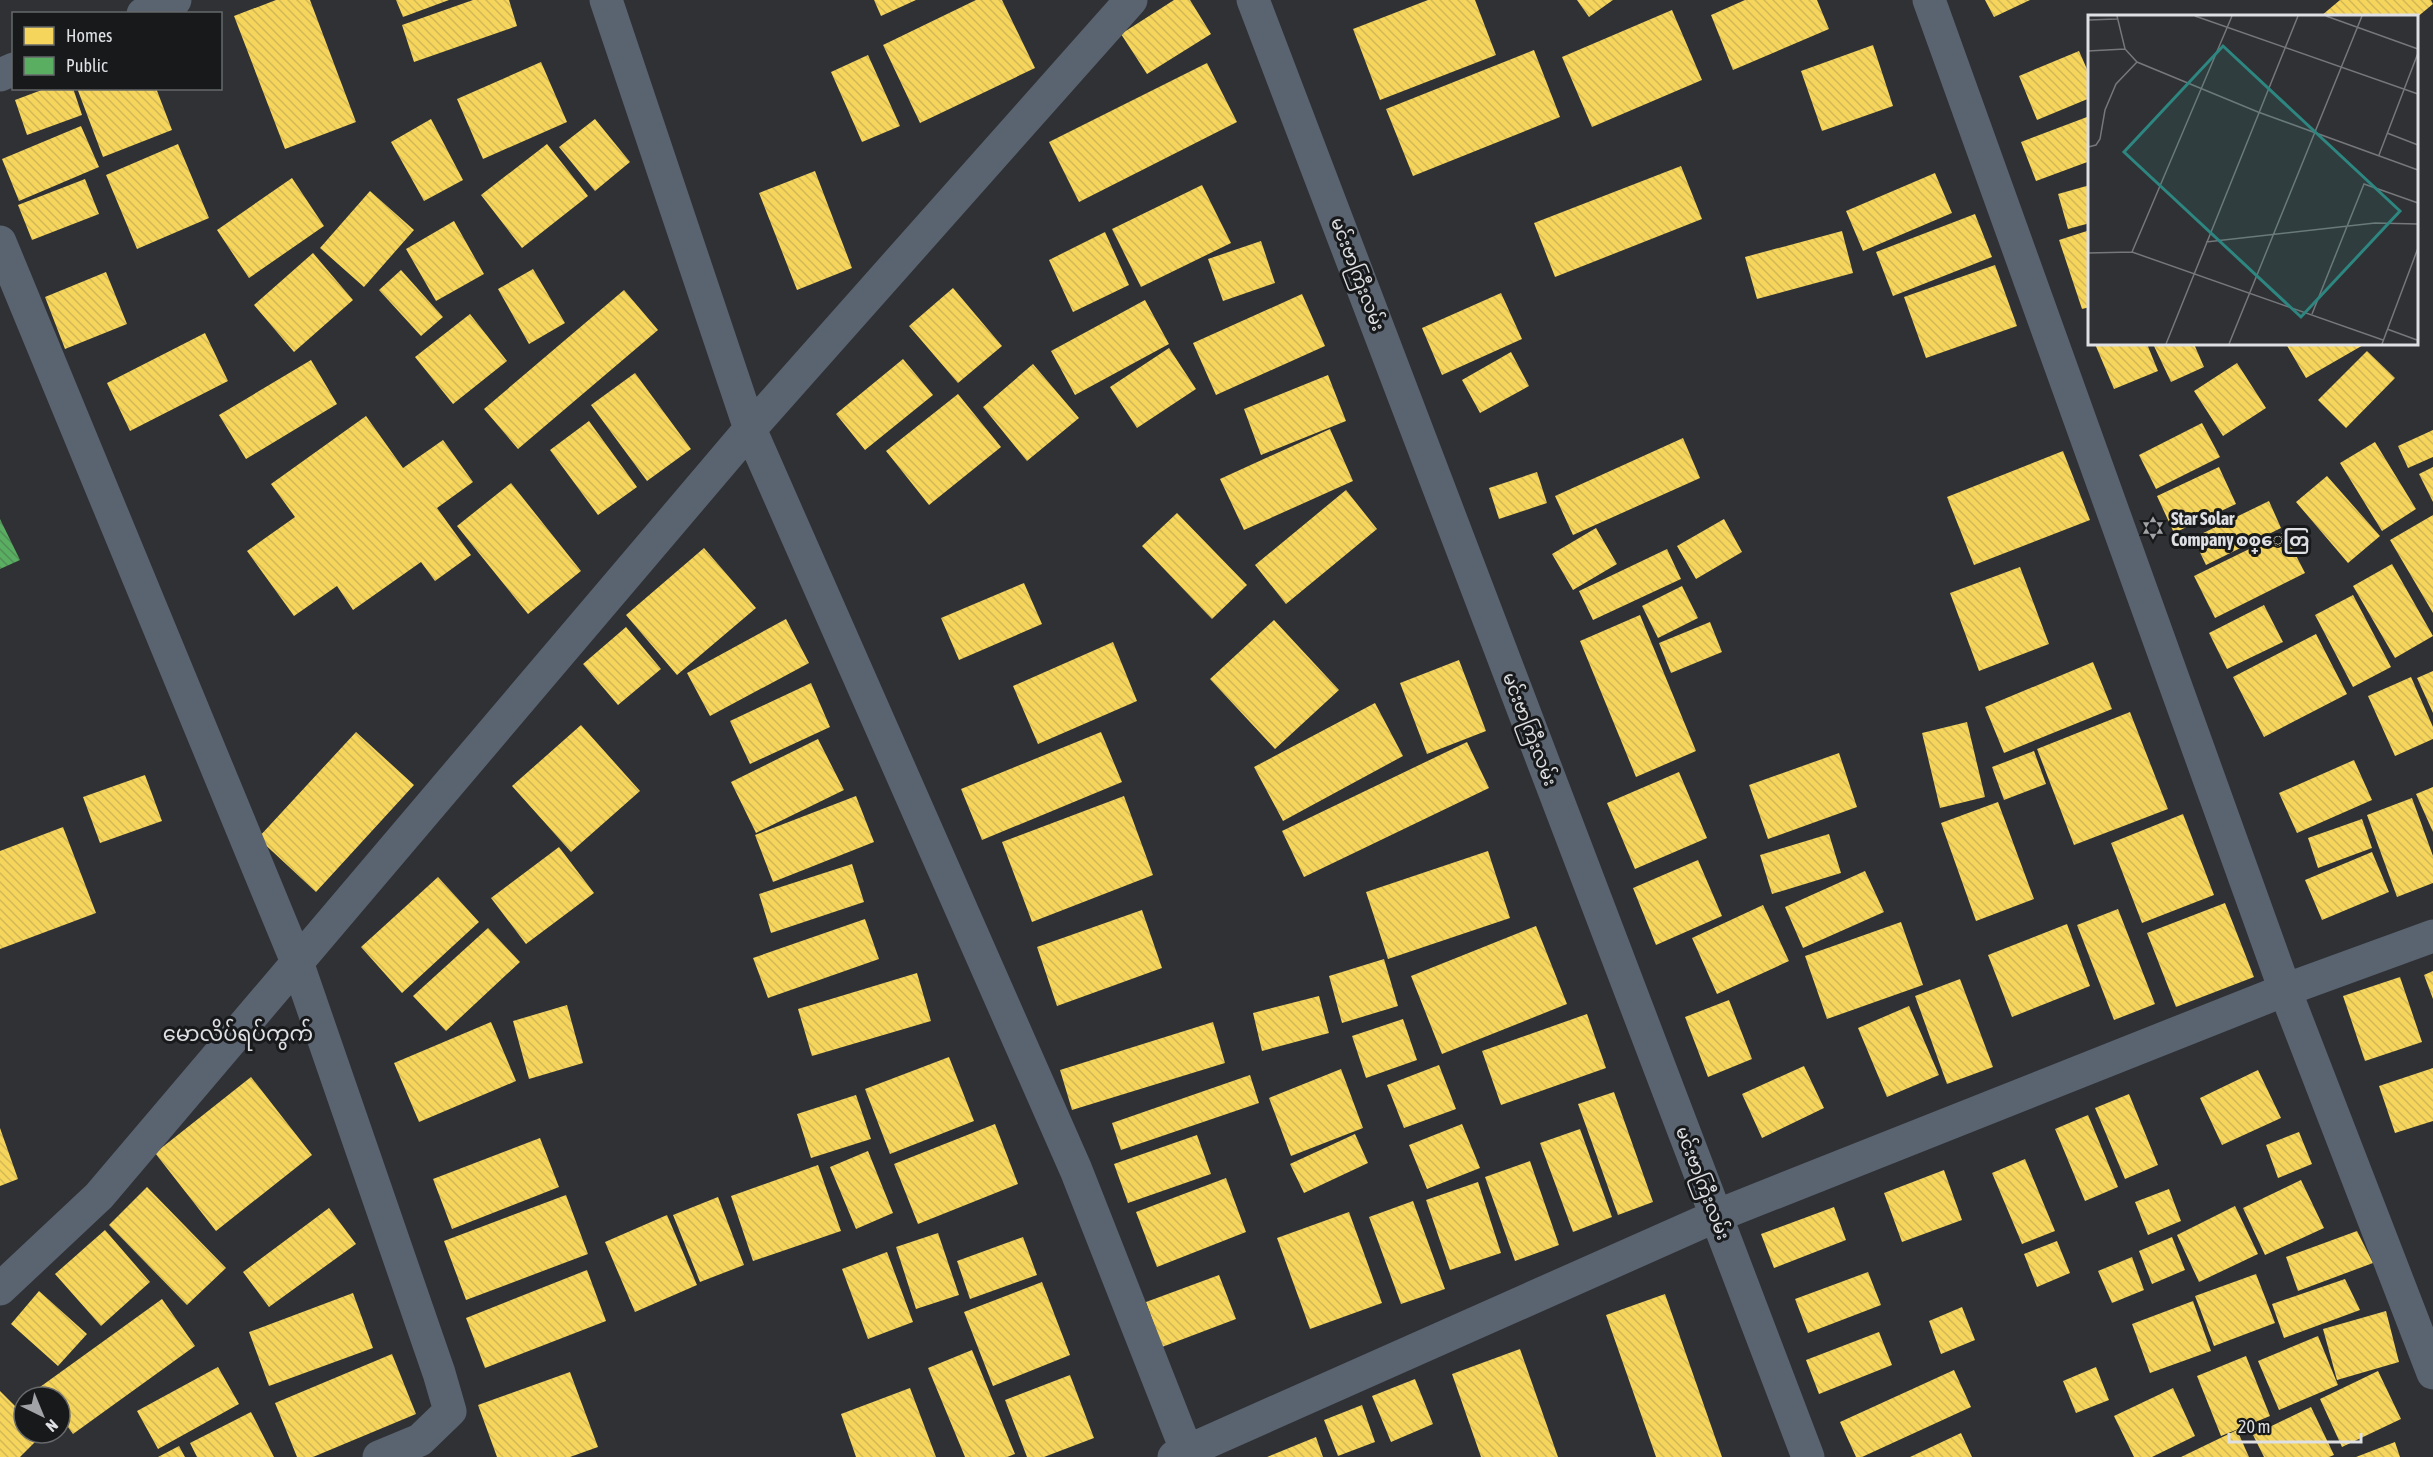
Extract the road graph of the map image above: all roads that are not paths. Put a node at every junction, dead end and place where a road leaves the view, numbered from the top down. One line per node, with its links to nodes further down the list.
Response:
1 (175, 0): 6 (street)
2 (606, 0): 8 (street)
3 (1131, 0): 8 (street)
4 (1253, 0): 12 (street, မင်းဗာကြီးလမ်း)
5 (1929, 0): 11 (street)
6 (148, 12)
7 (0, 242): 10 (street)
8 (750, 429): 10 (street); 15 (street)
9 (2433, 936): 11 (street)
10 (297, 962): 13 (street); 16 (street)
11 (2285, 990): 12 (street); 14 (street)
12 (1716, 1216): 15 (street); 17 (street, မင်းဗာကြီးလမ်း)
13 (0, 1289)
14 (2433, 1373)
15 (1183, 1455)
16 (379, 1457)
17 (1808, 1457)

